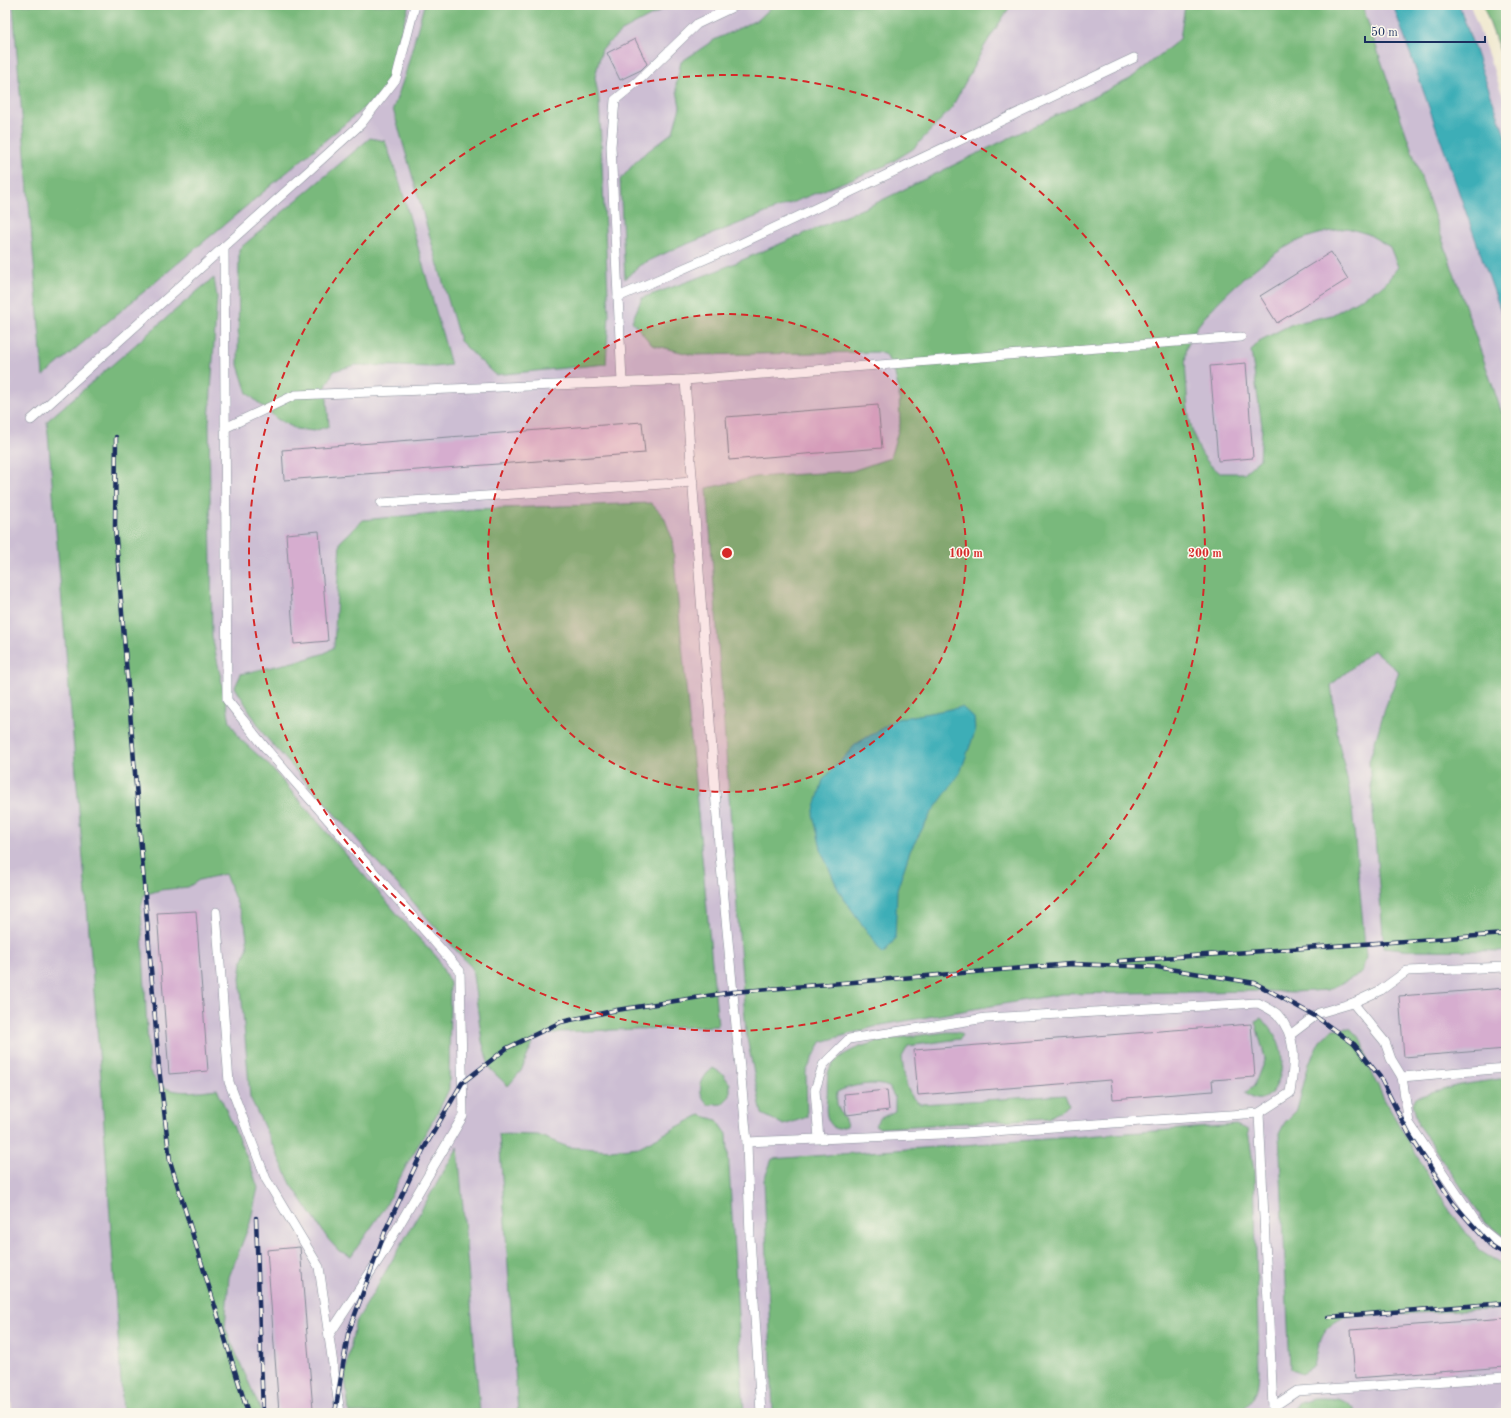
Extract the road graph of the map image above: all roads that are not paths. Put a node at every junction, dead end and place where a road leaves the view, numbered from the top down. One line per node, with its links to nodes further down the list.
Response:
1 (415, 5): 4 (lane)
2 (737, 5): 5 (lane)
3 (1134, 58): 5 (lane)
4 (224, 247): 9 (lane); 10 (lane)
5 (618, 297): 8 (lane)
6 (1241, 337): 7 (lane)
7 (686, 380): 8 (lane); 11 (lane)
8 (622, 382): 10 (lane)
9 (31, 420)
10 (225, 428): 23 (lane)
11 (693, 482): 12 (lane); 21 (lane)
12 (381, 503)
13 (216, 912): 23 (lane)
14 (1506, 967): 15 (lane)
15 (1353, 1003): 16 (lane); 18 (lane)
16 (1290, 1035): 19 (lane); 20 (lane)
17 (1506, 1068): 18 (lane)
18 (1402, 1077): 22 (lane)
19 (1259, 1113): 20 (lane); 25 (lane)
20 (818, 1139): 21 (lane)
21 (747, 1142): 27 (lane)
22 (1506, 1248)
23 (329, 1335): 26 (lane)
24 (1506, 1377): 25 (lane)
25 (1273, 1410)
26 (340, 1413)
27 (761, 1413)

